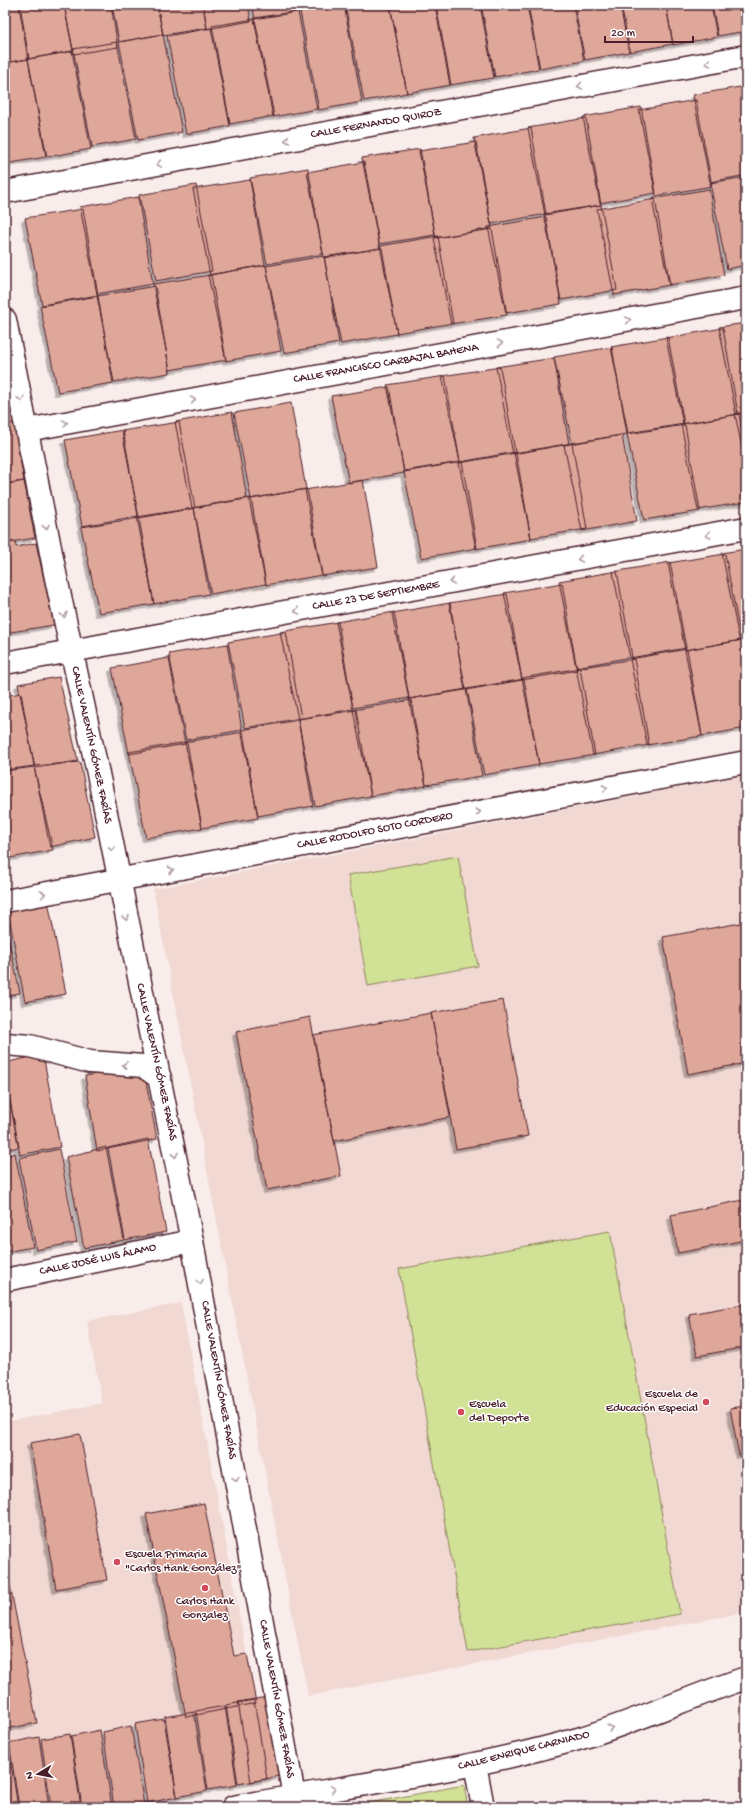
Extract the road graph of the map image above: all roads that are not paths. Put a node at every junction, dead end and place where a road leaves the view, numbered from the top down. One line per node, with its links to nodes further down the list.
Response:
1 (746, 56): 2 (street, CALLE FERNANDO QUIROZ, one-way to 2)
2 (5, 192)
3 (746, 298): 5 (street, CALLE FRANCISCO CARBAJAL BAHENA, one-way to 3)
4 (5, 320): 5 (street, CALLE VALENTÍN GÓMEZ FARÍAS, one-way to 5)
5 (27, 430): 7 (street, CALLE VALENTÍN GÓMEZ FARÍAS, one-way to 7)
6 (746, 528): 7 (street, CALLE 23 DE SEPTIEMBRE, one-way to 7)
7 (72, 652): 8 (street, CALLE 23 DE SEPTIEMBRE); 10 (street, CALLE VALENTÍN GÓMEZ FARÍAS, one-way to 10)
8 (5, 664)
9 (746, 762): 10 (street, CALLE RODOLFO SOTO CORDERO, one-way to 9)
10 (118, 880): 11 (street, CALLE RODOLFO SOTO CORDERO, one-way to 10); 13 (street, CALLE VALENTÍN GÓMEZ FARÍAS, one-way to 13)
11 (5, 901)
12 (5, 1044): 13 (street, one-way to 12)
13 (160, 1078): 14 (street, CALLE VALENTÍN GÓMEZ FARÍAS, one-way to 14)
14 (192, 1241): 15 (street, CALLE JOSÉ LUIS ÁLAMO); 18 (street, CALLE VALENTÍN GÓMEZ FARÍAS, one-way to 18)
15 (5, 1280)
16 (746, 1678): 17 (street, CALLE ENRIQUE CARNIADO, one-way to 16)
17 (475, 1764): 18 (street, CALLE ENRIQUE CARNIADO, one-way to 17); 20 (street)
18 (295, 1801): 19 (street, CALLE ENRIQUE CARNIADO)
19 (233, 1807)
20 (483, 1807)

